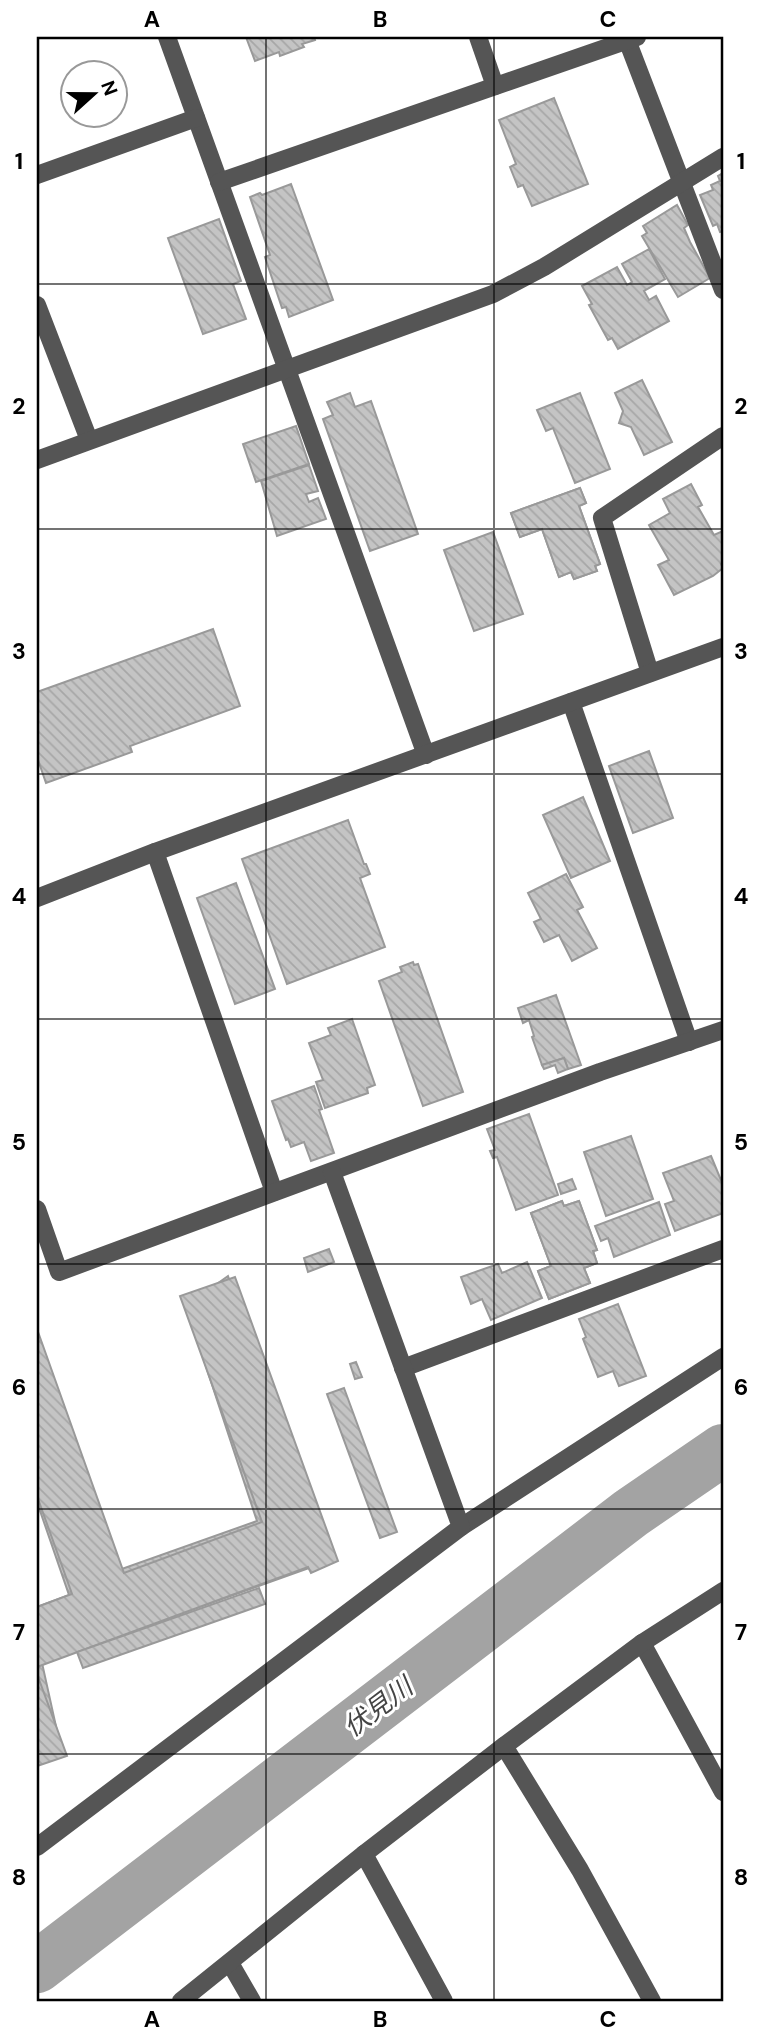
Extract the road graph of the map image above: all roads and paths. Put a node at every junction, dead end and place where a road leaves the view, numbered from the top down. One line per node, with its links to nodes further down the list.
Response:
1 (167, 37): 5 (street)
2 (478, 37): 4 (street)
3 (632, 38): 4 (street); 9 (street)
4 (495, 86): 8 (street)
5 (196, 118): 7 (street); 8 (street)
6 (723, 157): 9 (street)
7 (37, 175)
8 (219, 182): 12 (street)
9 (682, 183): 10 (street); 12 (street)
10 (723, 290)
11 (37, 305): 14 (street)
12 (286, 368): 14 (street); 19 (street)
13 (723, 436): 17 (street)
14 (89, 440): 15 (street)
15 (37, 460)
16 (723, 648): 17 (street)
17 (650, 673): 18 (street)
18 (571, 702): 19 (street); 23 (street)
19 (426, 755): 20 (street)
20 (155, 852): 21 (street); 25 (street)
21 (37, 898)
22 (723, 1030): 23 (street)
23 (689, 1042): 24 (street)
24 (332, 1172): 25 (street); 29 (street)
25 (274, 1192): 26 (street)
26 (37, 1209)
27 (723, 1249): 29 (street)
28 (723, 1357): 30 (street)
29 (403, 1368): 30 (street)
30 (461, 1527): 35 (street)
31 (723, 1591): 32 (street)
32 (642, 1643): 33 (street); 34 (street)
33 (504, 1746): 36 (street); 41 (street)
34 (723, 1792)
35 (37, 1847)
36 (364, 1854): 37 (street); 40 (street)
37 (230, 1963): 38 (street); 39 (street)
38 (181, 2001)
39 (252, 2001)
40 (444, 2001)
41 (652, 2001)

